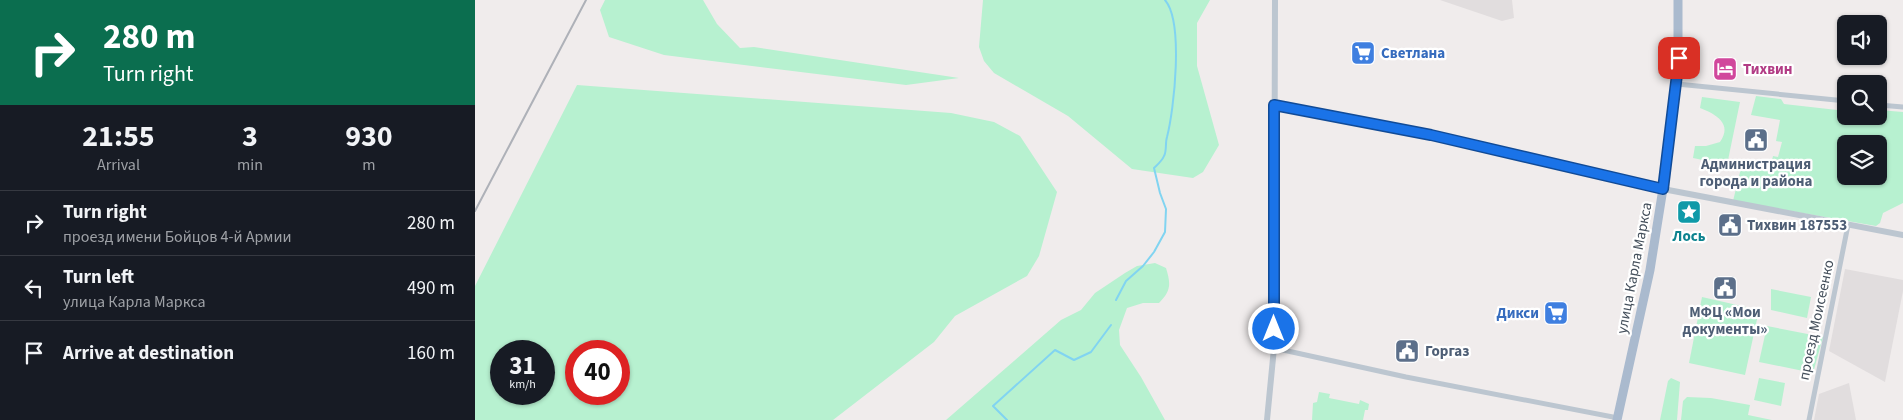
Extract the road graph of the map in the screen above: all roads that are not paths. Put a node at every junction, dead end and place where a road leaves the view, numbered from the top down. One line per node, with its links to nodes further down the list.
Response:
1 (1275, 0): 5 (street)
2 (1678, 0): 3 (main road, улица Карла Маркса)
3 (1677, 84): 4 (street); 8 (main road, улица Карла Маркса)
4 (1837, 100)
5 (1274, 105): 8 (street); 11 (street)
6 (1887, 106): 7 (street)
7 (1903, 107)
8 (1663, 189): 9 (street); 12 (main road, улица Карла Маркса)
9 (1848, 224): 10 (street); 14 (street, проезд Моисеенко)
10 (1903, 235)
11 (1274, 348): 12 (street); 13 (street)
12 (1618, 419)
13 (1267, 420)
14 (1809, 420)

